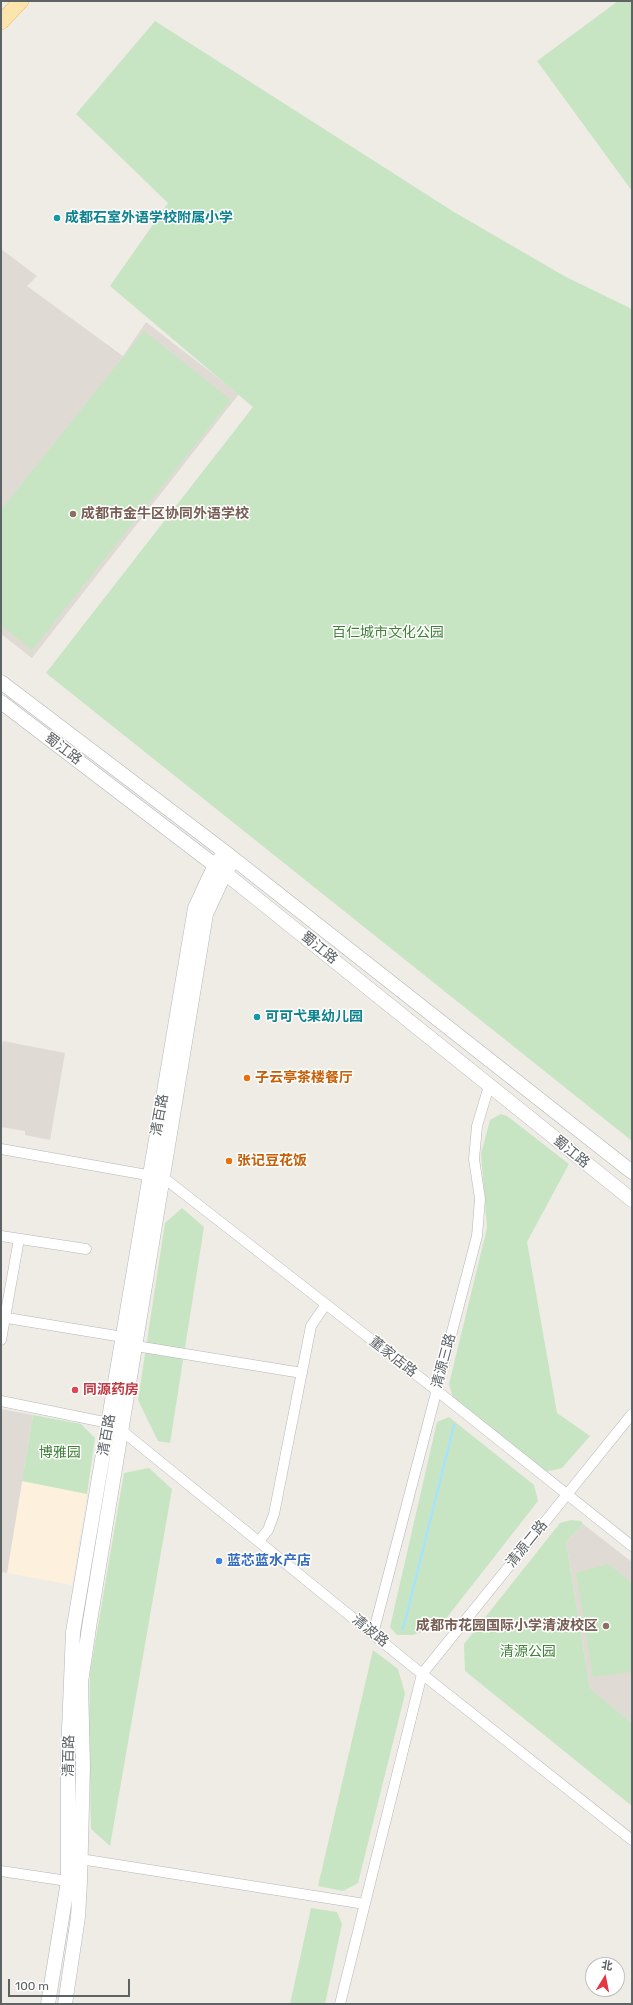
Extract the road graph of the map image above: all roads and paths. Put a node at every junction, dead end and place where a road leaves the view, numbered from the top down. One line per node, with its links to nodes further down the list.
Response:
1 (21, 1): 2 (main road)
2 (1, 22)
3 (1, 682): 5 (street, 蜀江路)
4 (1, 702): 6 (street, 蜀江路)
5 (230, 856): 6 (street, 清百路); 9 (street, 蜀江路)
6 (220, 869): 7 (street, 蜀江路); 10 (street, 清百路); 11 (street, 清百路)
7 (489, 1086): 12 (street, 蜀江路); 22 (street, 清源三路)
8 (1, 1149): 10 (street, 董家店路)
9 (632, 1172)
10 (150, 1175): 11 (street, 董家店路); 18 (street, 清百路)
11 (164, 1178): 16 (street, 董家店路); 20 (street, 清百路)
12 (632, 1200)
13 (1, 1236): 14 (street)
14 (19, 1238): 15 (street); 17 (street)
15 (86, 1249)
16 (326, 1304): 21 (street); 22 (street, 董家店路)
17 (3, 1317): 18 (street); 19 (street)
18 (123, 1337): 25 (street, 清百路)
19 (1, 1340)
20 (136, 1346): 21 (street); 25 (street, 清百路)
21 (302, 1373): 27 (street)
22 (436, 1390): 26 (street, 董家店路); 29 (street, 清源三路)
23 (1, 1402): 25 (street)
24 (632, 1414): 26 (street, 清源二路)
25 (115, 1426): 27 (street, 清波路); 32 (street, 清百路)
26 (567, 1494): 28 (street, 董家店路); 30 (street, 清源二路)
27 (259, 1541): 29 (street, 清波路)
28 (632, 1546)
29 (373, 1634): 30 (street, 清波路)
30 (422, 1674): 31 (street, 清波路); 35 (street)
31 (632, 1840)
32 (74, 1858): 34 (street, 清百路); 35 (street)
33 (1, 1871): 34 (street)
34 (74, 1882): 36 (street, 清百路); 37 (street, 清百路)
35 (365, 1904): 38 (street)
36 (48, 2004)
37 (65, 2004)
38 (340, 2004)

